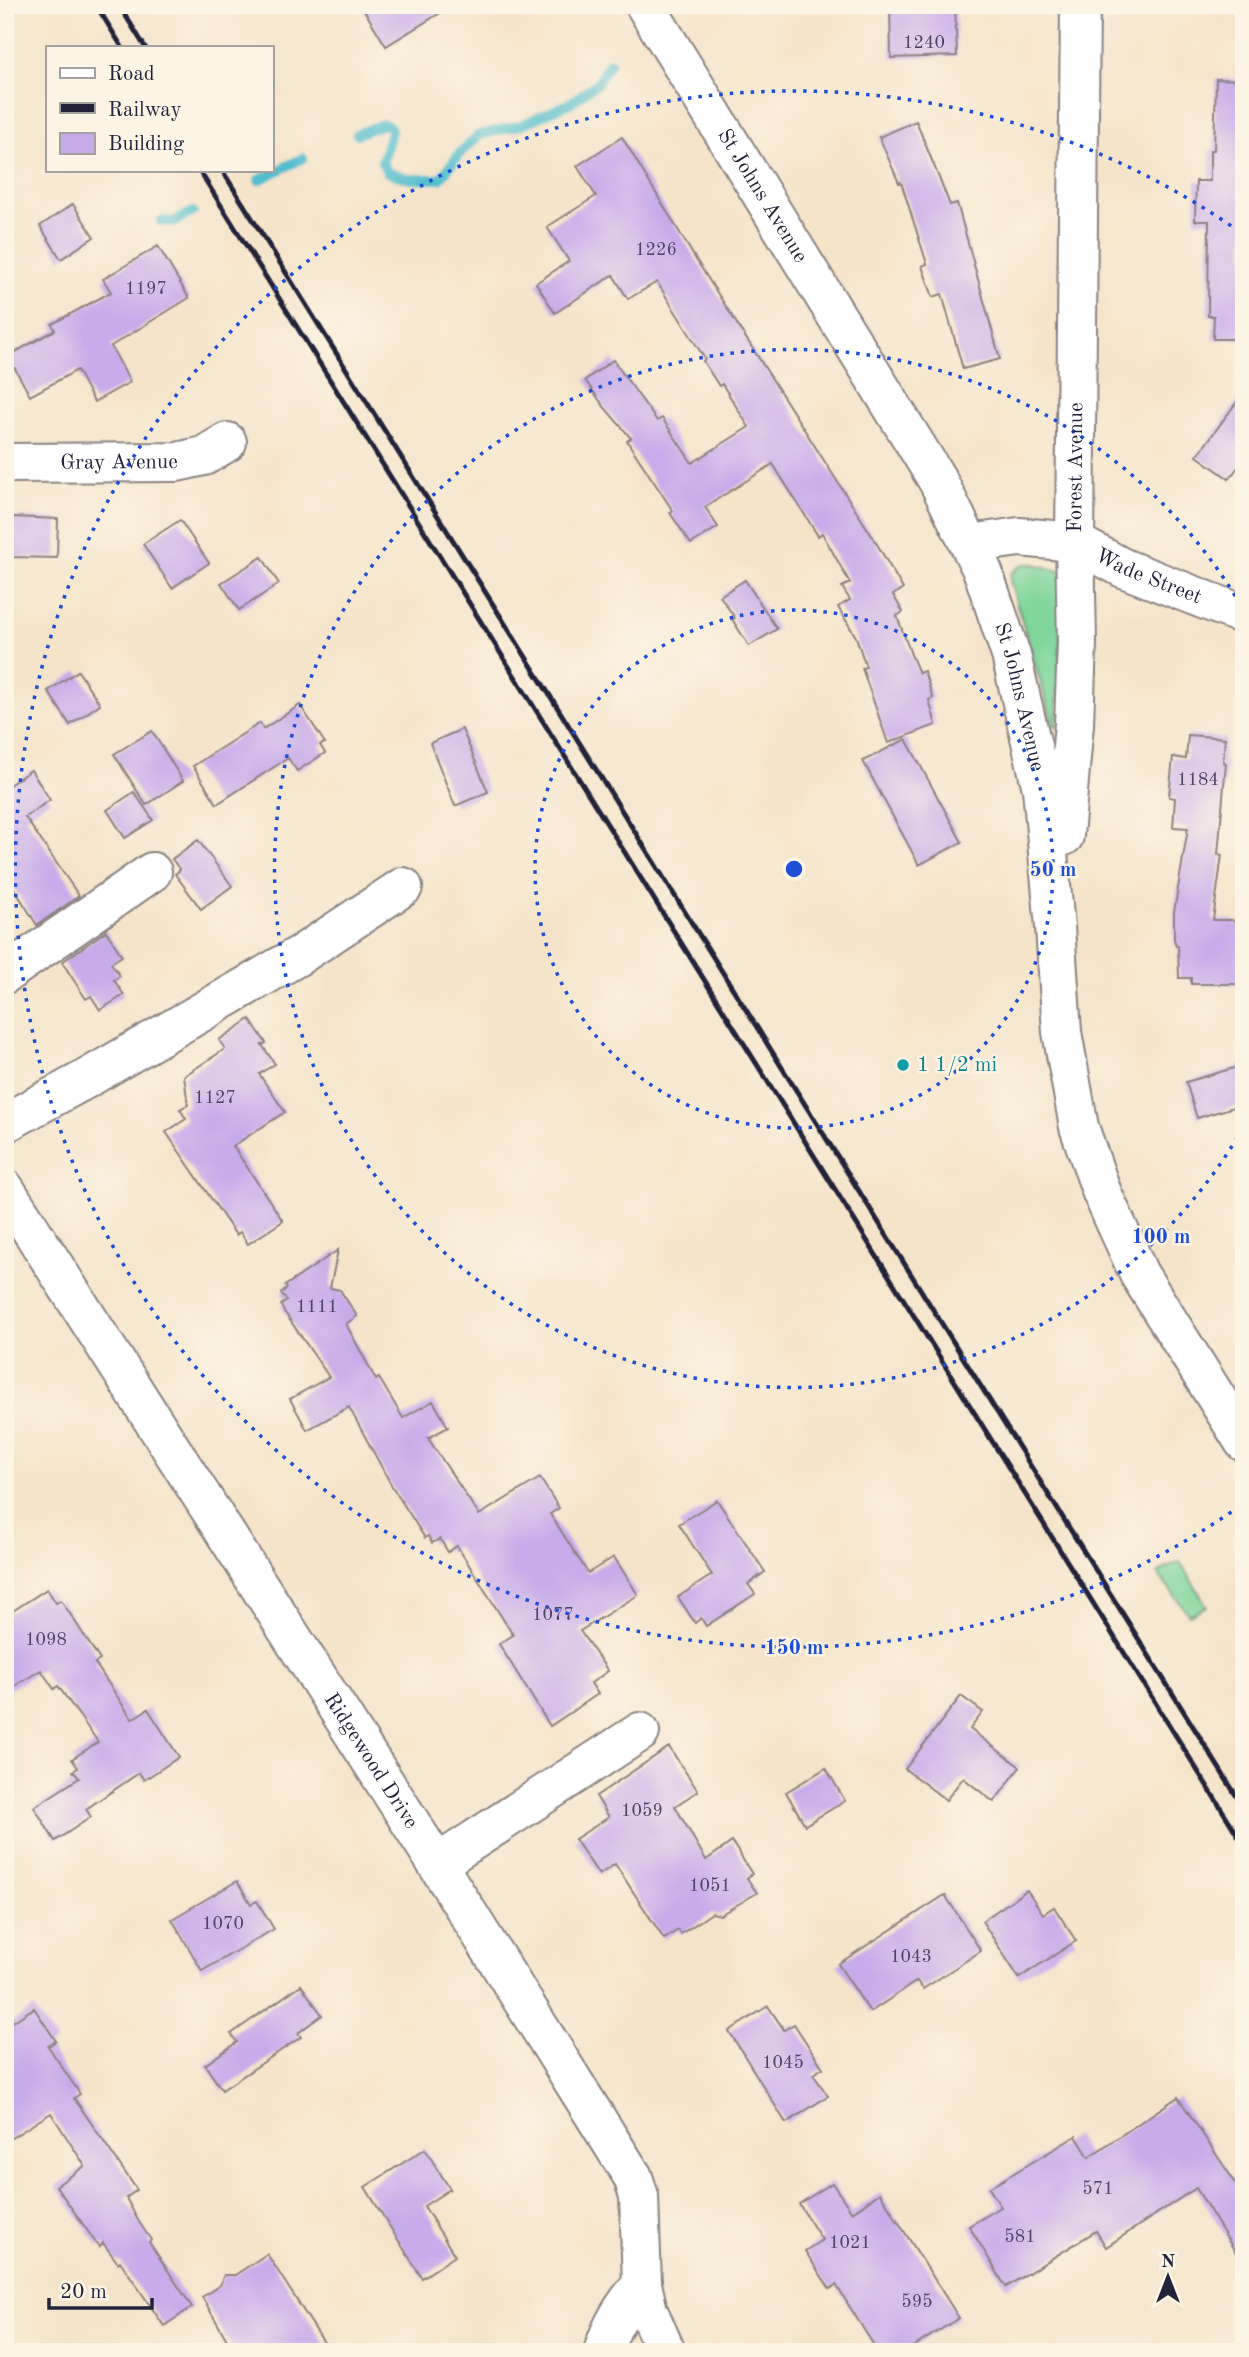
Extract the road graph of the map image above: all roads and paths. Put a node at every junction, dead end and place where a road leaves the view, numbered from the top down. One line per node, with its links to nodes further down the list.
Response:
1 (645, 5): 6 (street, St Johns Avenue)
2 (1080, 5): 5 (street, Forest Avenue)
3 (226, 442): 4 (street, Gray Avenue)
4 (5, 463)
5 (1075, 542): 6 (street, Wade Street); 7 (street, Wade Street); 10 (street, Forest Avenue)
6 (970, 544): 10 (street, St Johns Avenue)
7 (1244, 615)
8 (152, 872): 11 (street)
9 (403, 887): 12 (street)
10 (1055, 927): 14 (street, St Johns Avenue)
11 (5, 974)
12 (5, 1124)
13 (5, 1189): 16 (street, Ridgewood Drive)
14 (1244, 1441)
15 (640, 1732): 16 (street)
16 (437, 1864): 17 (street, Ridgewood Drive)
17 (642, 2284): 18 (street); 19 (street, Ridgewood Drive)
18 (603, 2352)
19 (666, 2352)

